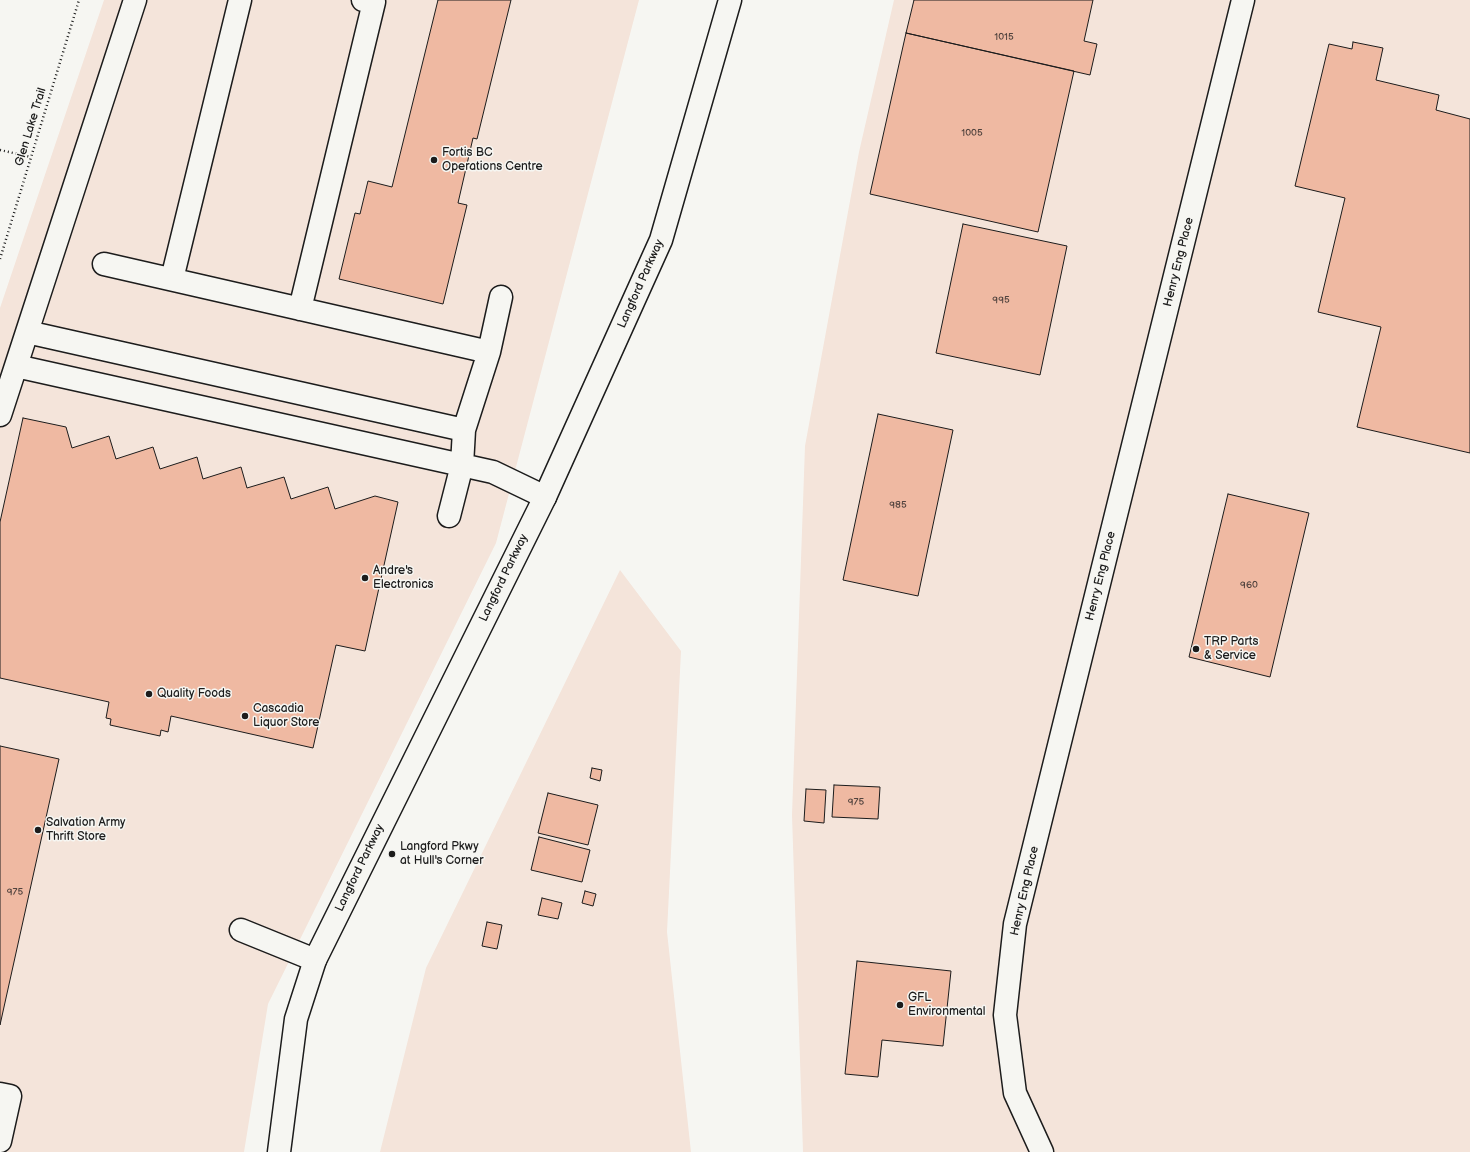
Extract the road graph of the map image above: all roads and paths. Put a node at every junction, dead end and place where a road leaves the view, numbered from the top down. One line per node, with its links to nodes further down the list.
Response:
1 (79, 0): 8 (path, Glen Lake Trail)
2 (135, 0): 14 (main road)
3 (240, 0): 11 (main road)
4 (363, 0): 13 (main road)
5 (730, 0): 20 (main road, Langford Parkway)
6 (1243, 0): 27 (main road, Henry Eng Place)
7 (0, 150): 8 (path)
8 (31, 157): 9 (path, Glen Lake Trail)
9 (0, 259)
10 (104, 264): 11 (main road)
11 (172, 280): 13 (main road)
12 (501, 297): 15 (main road)
13 (300, 309): 15 (main road)
14 (27, 332): 16 (main road); 18 (main road)
15 (489, 352): 18 (main road)
16 (16, 366): 17 (main road); 19 (main road)
17 (0, 415)
18 (464, 430): 19 (main road)
19 (462, 465): 20 (main road); 21 (main road)
20 (545, 497): 23 (main road, Langford Parkway)
21 (449, 516)
22 (241, 930): 23 (main road)
23 (315, 960): 26 (main road, Langford Parkway)
24 (0, 1094): 25 (main road)
25 (0, 1142)
26 (279, 1152)
27 (1042, 1152)

